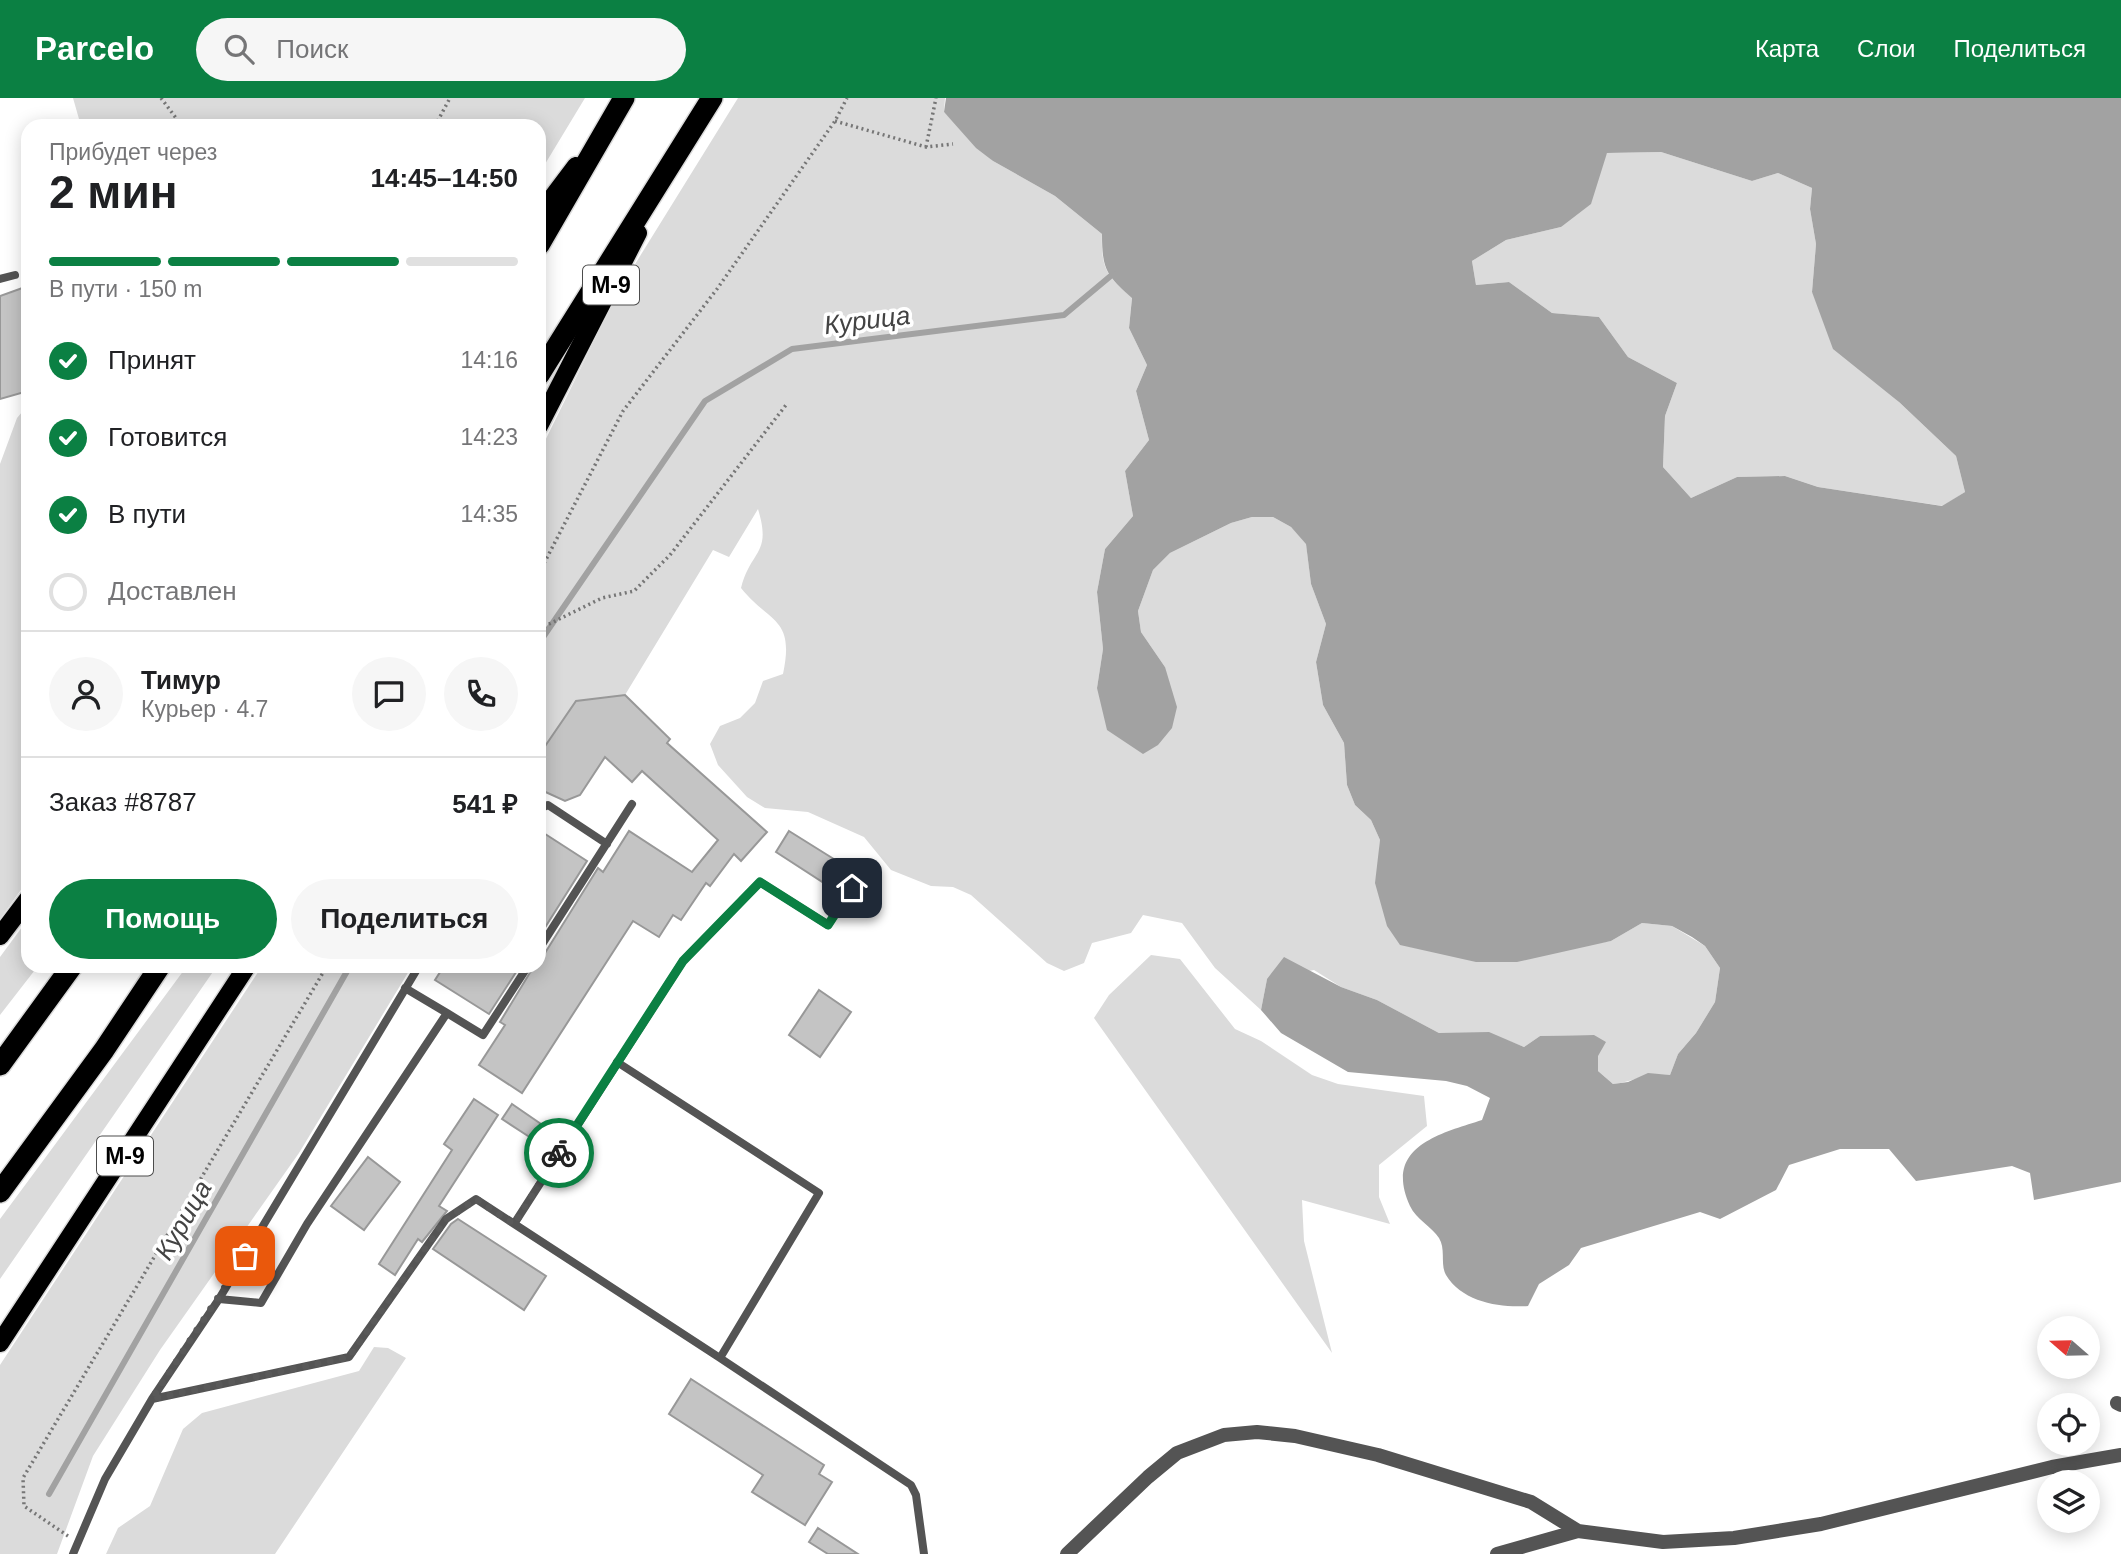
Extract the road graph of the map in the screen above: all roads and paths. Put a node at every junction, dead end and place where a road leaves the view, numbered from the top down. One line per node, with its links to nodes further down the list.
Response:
1 (161, 98): 7 (path)
2 (450, 98): 8 (path)
3 (712, 98): 11 (highway, М-9)
4 (847, 98): 9 (path)
5 (936, 98): 12 (path)
6 (621, 104): 13 (main road); 14 (highway)
7 (177, 119)
8 (439, 119)
9 (835, 121): 12 (path); 20 (path)
10 (953, 144): 12 (path)
11 (683, 145): 17 (highway, М-9); 19 (main road, М-9)
12 (926, 147)
13 (546, 206)
14 (546, 234)
15 (15, 275): 16 (lane)
16 (0, 279)
17 (546, 364)
18 (786, 405): 21 (path)
19 (546, 412)
20 (546, 560)
21 (546, 626)
22 (632, 804): 24 (lane)
23 (546, 806): 24 (lane)
24 (607, 844): 28 (lane)
25 (852, 888): 37 (lane)
26 (21, 908): 27 (main road)
27 (0, 936)
28 (546, 937)
29 (67, 973): 38 (highway)
30 (155, 973): 39 (highway)
31 (242, 973): 42 (main road, М-9)
32 (323, 973): 47 (path)
33 (415, 973): 35 (lane)
34 (523, 973): 36 (lane)
35 (405, 988): 36 (lane); 41 (lane)
36 (447, 1013): 41 (lane)
37 (617, 1062): 40 (lane); 43 (lane)
38 (0, 1065)
39 (0, 1192)
40 (514, 1224): 43 (lane); 44 (lane)
41 (219, 1299): 44 (lane)
42 (0, 1343)
43 (720, 1358): 49 (lane)
44 (152, 1399): 47 (lane)
45 (2121, 1455): 46 (street)
46 (1578, 1531): 50 (street); 51 (street)
47 (78, 1542): 48 (lane)
48 (74, 1554)
49 (925, 1554)
50 (1067, 1554)
51 (1497, 1554)

